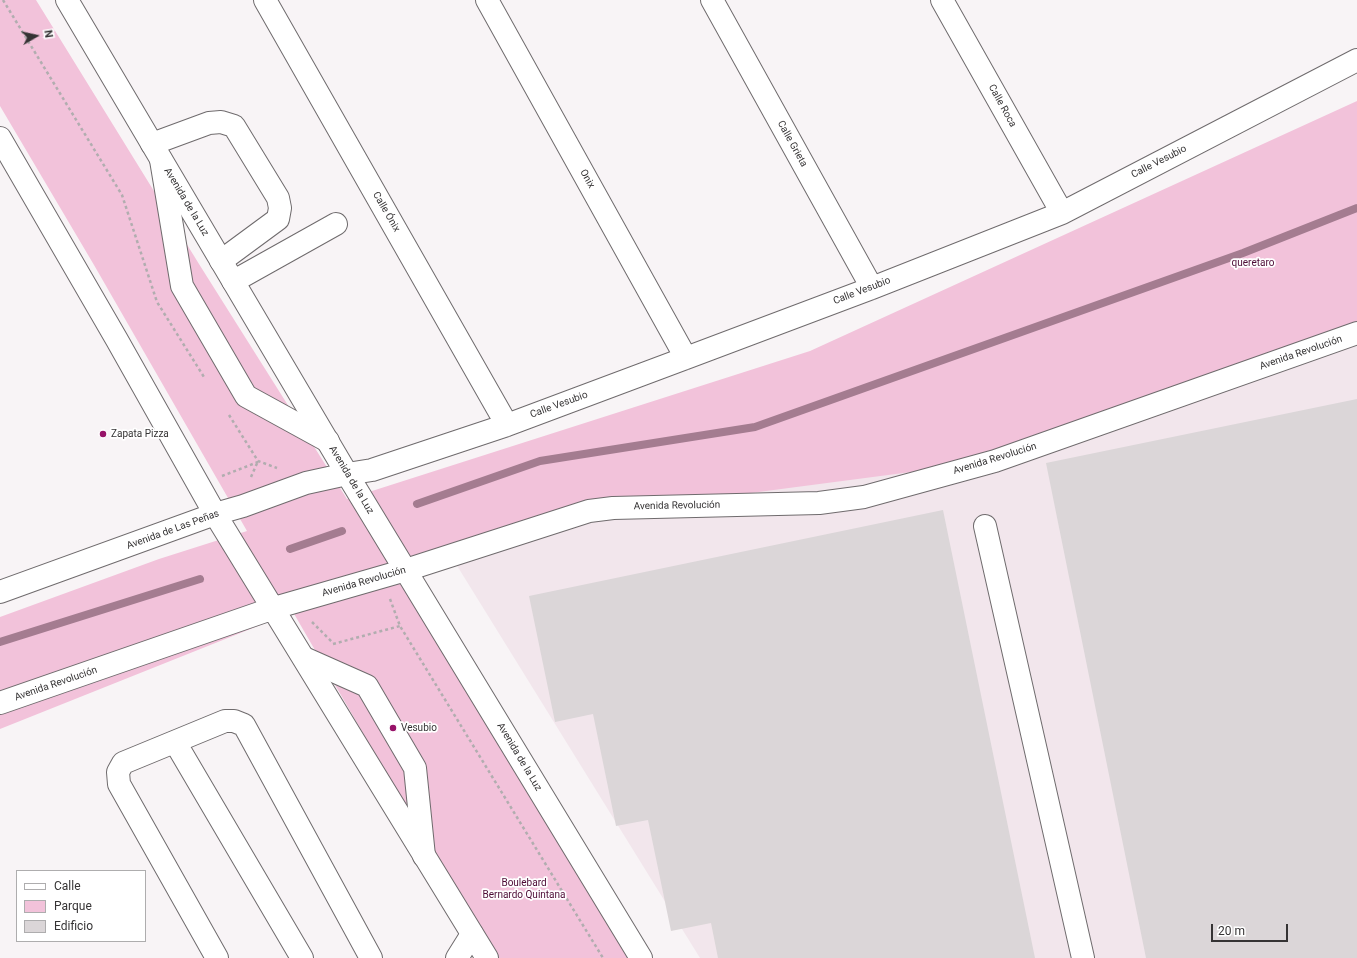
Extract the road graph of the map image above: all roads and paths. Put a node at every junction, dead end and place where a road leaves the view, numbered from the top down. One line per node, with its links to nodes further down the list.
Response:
1 (3, 0): 17 (path)
2 (67, 0): 9 (street, Avenida de la Luz)
3 (265, 0): 19 (street, Calle Ónix)
4 (487, 0): 16 (street, Onix)
5 (712, 0): 14 (street, Calle Grieta)
6 (942, 0): 10 (street, Calle Roca)
7 (1357, 60): 10 (street, Calle Vesubio)
8 (0, 138): 22 (street)
9 (156, 151): 12 (street, Avenida de la Luz); 12 (street); 20 (street)
10 (1062, 213): 14 (street, Calle Vesubio)
11 (336, 224): 13 (street)
12 (222, 261): 13 (street, Avenida de la Luz)
13 (233, 281): 20 (street, Avenida de la Luz)
14 (872, 288): 16 (street, Calle Vesubio)
15 (1357, 333): 25 (street, Avenida Revolución)
16 (686, 358): 19 (street, Calle Vesubio)
17 (207, 381)
18 (228, 414): 22 (path)
19 (507, 425): 21 (street, Calle Vesubio)
20 (328, 441): 21 (street, Avenida de la Luz)
21 (347, 474): 23 (street, Avenida de Las Peñas); 25 (street, Avenida de la Luz)
22 (199, 484): 23 (street)
23 (216, 514): 27 (street, Avenida de Las Peñas); 28 (street)
24 (985, 526): 43 (street)
25 (406, 570): 26 (street, Avenida Revolución); 42 (street, Avenida de la Luz)
26 (382, 577): 28 (street, Avenida Revolución); 29 (path)
27 (0, 592)
28 (274, 608): 31 (street); 32 (street, Avenida Revolución)
29 (400, 626): 30 (path); 41 (path)
30 (334, 644)
31 (304, 658): 34 (street); 34 (street)
32 (0, 703)
33 (175, 742): 36 (street); 37 (street); 38 (street)
34 (424, 856): 35 (street)
35 (472, 934): 39 (street); 40 (street)
36 (217, 958)
37 (302, 958)
38 (371, 958)
39 (457, 958)
40 (487, 958)
41 (603, 958)
42 (641, 958)
43 (1083, 958)

